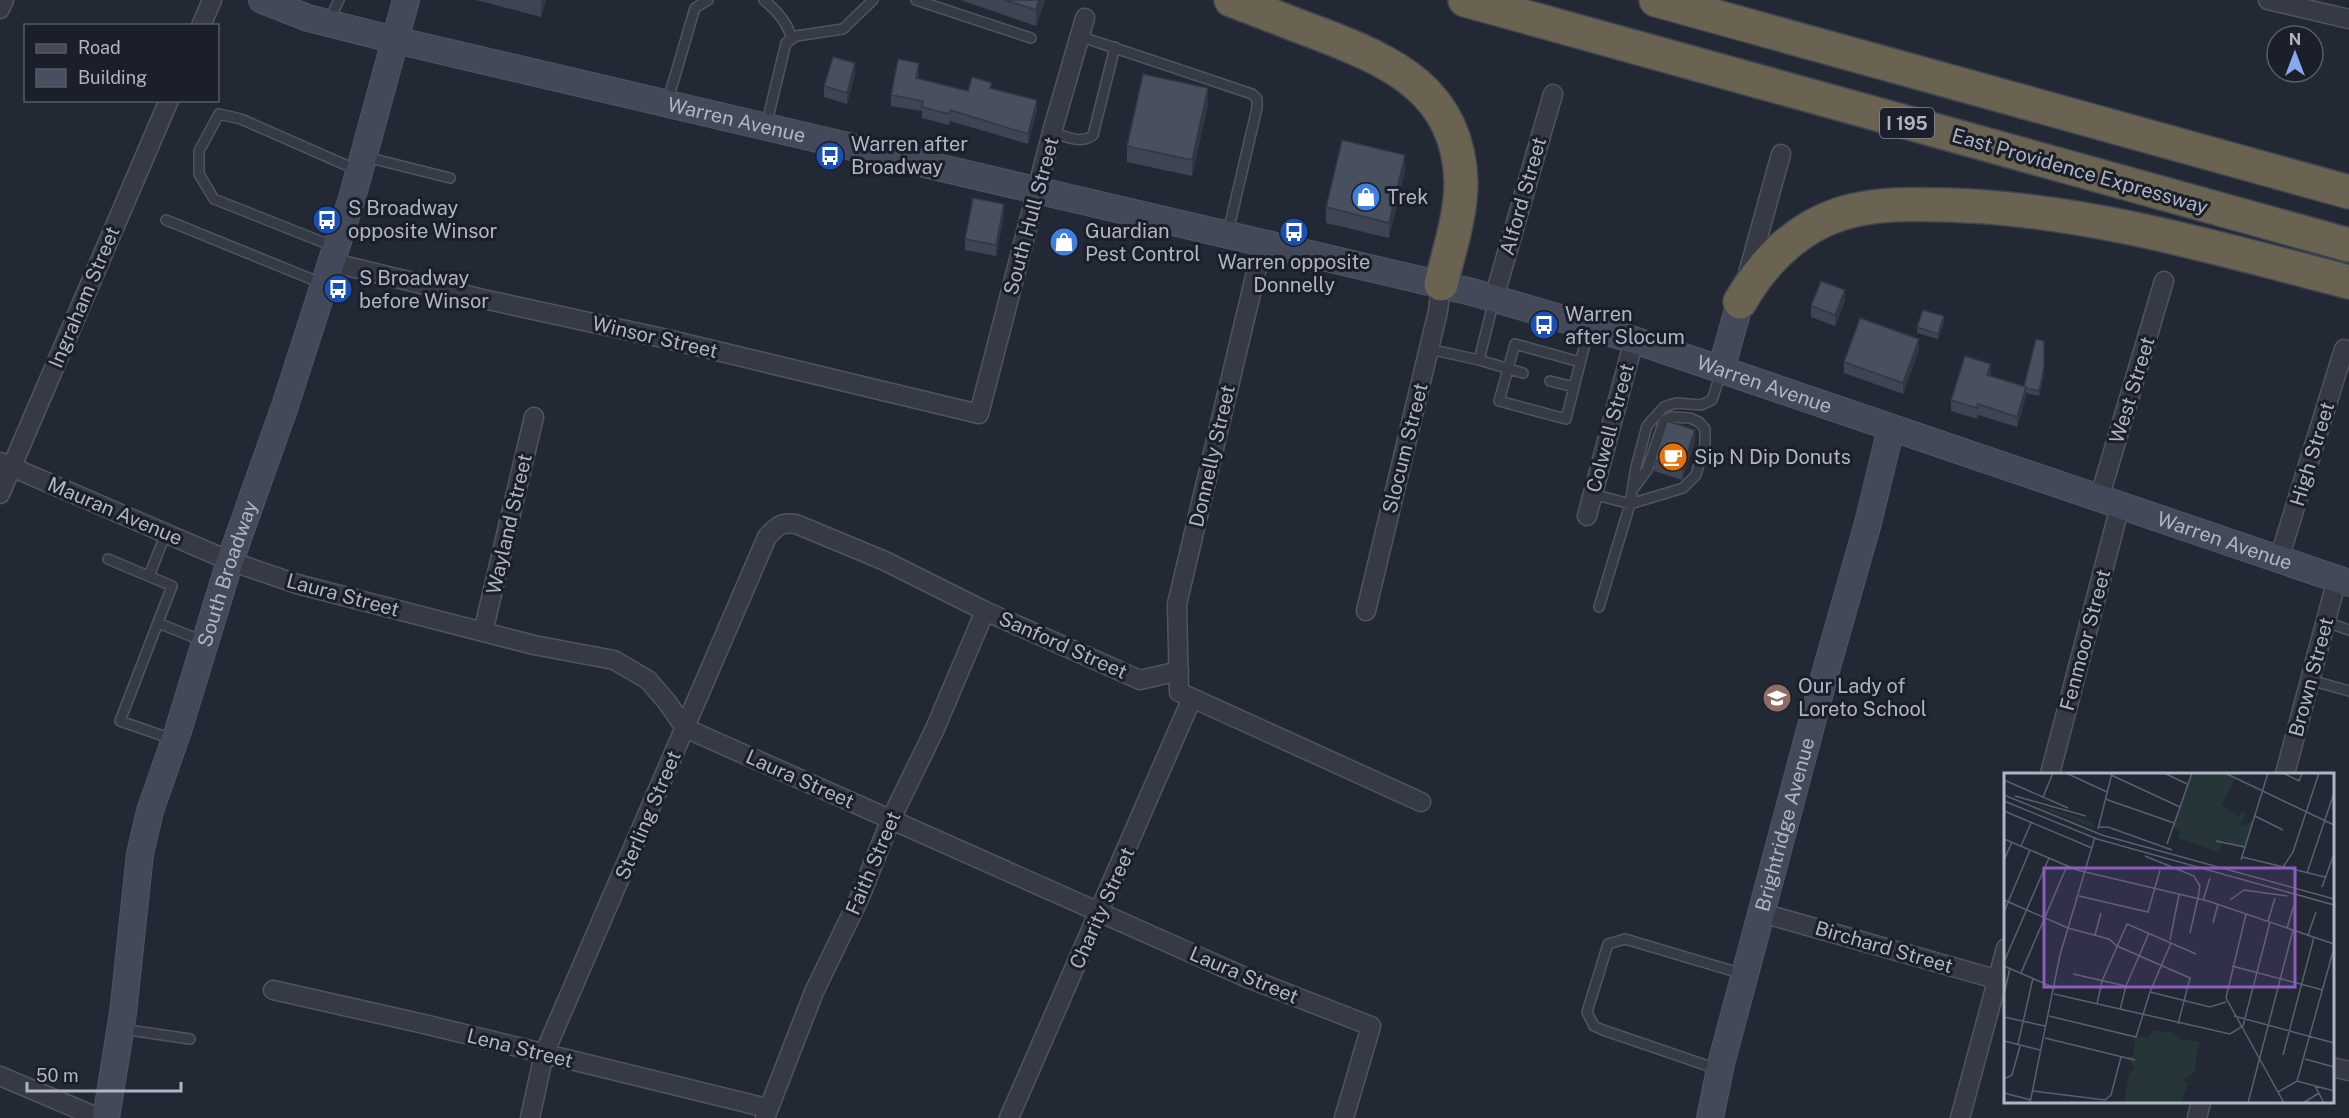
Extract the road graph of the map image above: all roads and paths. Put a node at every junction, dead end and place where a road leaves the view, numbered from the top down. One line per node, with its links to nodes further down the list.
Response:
1 (4, 0): 14 (street)
2 (212, 0): 17 (street)
3 (262, 0): 16 (main road, Warren Avenue)
4 (339, 0): 16 (lane)
5 (406, 0): 21 (main road, South Broadway)
6 (708, 0): 25 (lane)
7 (764, 0): 20 (lane)
8 (873, 0): 20 (lane)
9 (916, 0): 19 (lane)
10 (1231, 0): 40 (highway)
11 (1465, 0): 36 (highway, East Providence Expressway / I 195)
12 (1656, 0): 32 (highway)
13 (2268, 0): 15 (street)
14 (0, 9)
15 (2349, 20)
16 (328, 23): 21 (main road, Warren Avenue)
17 (202, 24)
18 (1082, 27): 22 (lane); 27 (street, South Hull Street)
19 (1031, 38)
20 (792, 39): 26 (lane)
21 (395, 40): 25 (main road, Warren Avenue); 29 (main road, South Broadway)
22 (1115, 47): 27 (lane); 34 (lane)
23 (1553, 94): 41 (street, Alford Street)
24 (168, 102): 57 (street, Ingraham Street)
25 (667, 103): 26 (main road, Warren Avenue)
26 (766, 126): 31 (main road, Warren Avenue)
27 (1052, 132): 31 (street, South Hull Street)
28 (1782, 154): 42 (street)
29 (361, 164): 30 (lane); 37 (main road, South Broadway); 37 (lane)
30 (450, 178)
31 (1038, 189): 34 (main road, Warren Avenue); 54 (street, South Hull Street)
32 (2349, 192)
33 (166, 220): 37 (lane)
34 (1228, 234): 35 (main road, Warren Avenue)
35 (1263, 243): 40 (main road, Warren Avenue); 79 (street, Donnelly Street)
36 (2349, 245)
37 (330, 264): 54 (street, Winsor Street); 68 (main road, South Broadway)
38 (2164, 281): 61 (street, West Street)
39 (2349, 282): 42 (highway)
40 (1441, 285): 41 (main road, Warren Avenue); 45 (street, Slocum Street)
41 (1494, 298): 43 (main road, Warren Avenue); 47 (lane)
42 (1740, 302): 50 (main road)
43 (1589, 326): 44 (main road, Warren Avenue); 48 (lane)
44 (1634, 340): 50 (main road, Warren Avenue); 60 (street, Colwell Street)
45 (1429, 349): 47 (lane); 73 (street, Slocum Street)
46 (2344, 349): 67 (street, High Street)
47 (1479, 360): 49 (lane)
48 (1580, 362): 49 (lane); 53 (lane)
49 (1508, 369): 51 (lane); 53 (lane)
50 (1721, 370): 56 (main road, Warren Avenue); 58 (lane)
51 (1523, 373)
52 (1550, 381): 53 (lane)
53 (1574, 387)
54 (979, 414)
55 (534, 417): 77 (street, Wayland Street)
56 (1891, 428): 61 (main road, Warren Avenue); 90 (main road, Brightridge Avenue)
57 (5, 464): 59 (street, Ingraham Street); 65 (street, Mauran Avenue)
58 (1633, 489): 62 (lane); 62 (lane)
59 (0, 494)
60 (1593, 494): 62 (lane); 63 (street, Colwell Street)
61 (2110, 502): 67 (main road, Warren Avenue); 85 (street, Fenmoor Street)
62 (1630, 504): 71 (lane)
63 (1587, 516)
64 (785, 523): 72 (street, Sanford Street); 83 (street, Sterling Street)
65 (166, 533): 68 (street, Mauran Avenue); 69 (lane)
66 (108, 559): 69 (lane)
67 (2279, 559): 70 (main road, Warren Avenue)
68 (231, 561): 77 (street, Laura Street); 78 (main road, South Broadway)
69 (149, 576): 75 (lane)
70 (2343, 581): 74 (street, Brown Street)
71 (1599, 607)
72 (985, 610): 79 (street, Sanford Street); 88 (street, Faith Street)
73 (1365, 611)
74 (2326, 622): 76 (lane); 80 (street, Brown Street)
75 (158, 623): 78 (lane); 84 (lane)
76 (2349, 630)
77 (483, 632): 83 (street, Laura Street)
78 (205, 641): 84 (main road, South Broadway)
79 (1179, 671): 82 (street)
80 (2310, 680): 81 (lane); 86 (street, Brown Street)
81 (2349, 691)
82 (1192, 698): 87 (street); 89 (street, Charity Street)
83 (685, 728): 88 (street, Laura Street); 97 (street, Sterling Street)
84 (174, 740): 95 (main road, South Broadway)
85 (2050, 773)
86 (2285, 773)
87 (1422, 802)
88 (891, 819): 89 (street, Laura Street); 103 (street, Faith Street)
89 (1100, 913): 107 (street, Charity Street); 108 (street, Laura Street)
90 (1762, 913): 92 (main road, Brightridge Avenue); 93 (street, Birchard Street)
91 (2004, 961): 93 (street)
92 (1746, 975): 99 (main road, Brightridge Avenue); 99 (lane)
93 (2001, 981): 110 (street)
94 (273, 990): 97 (street, Lena Street)
95 (120, 1029): 96 (lane); 105 (main road, South Broadway)
96 (190, 1039)
97 (544, 1054): 103 (street, Lena Street); 106 (street, Sterling Street)
98 (2334, 1067): 100 (street)
99 (1720, 1070): 109 (main road, Brightridge Avenue)
100 (2349, 1071)
101 (0, 1076): 104 (street)
102 (2201, 1103): 111 (street)
103 (766, 1113)
104 (99, 1118)
105 (106, 1118)
106 (530, 1118)
107 (1009, 1118)
108 (1344, 1118)
109 (1710, 1118)
110 (1960, 1118)
111 (2197, 1118)

